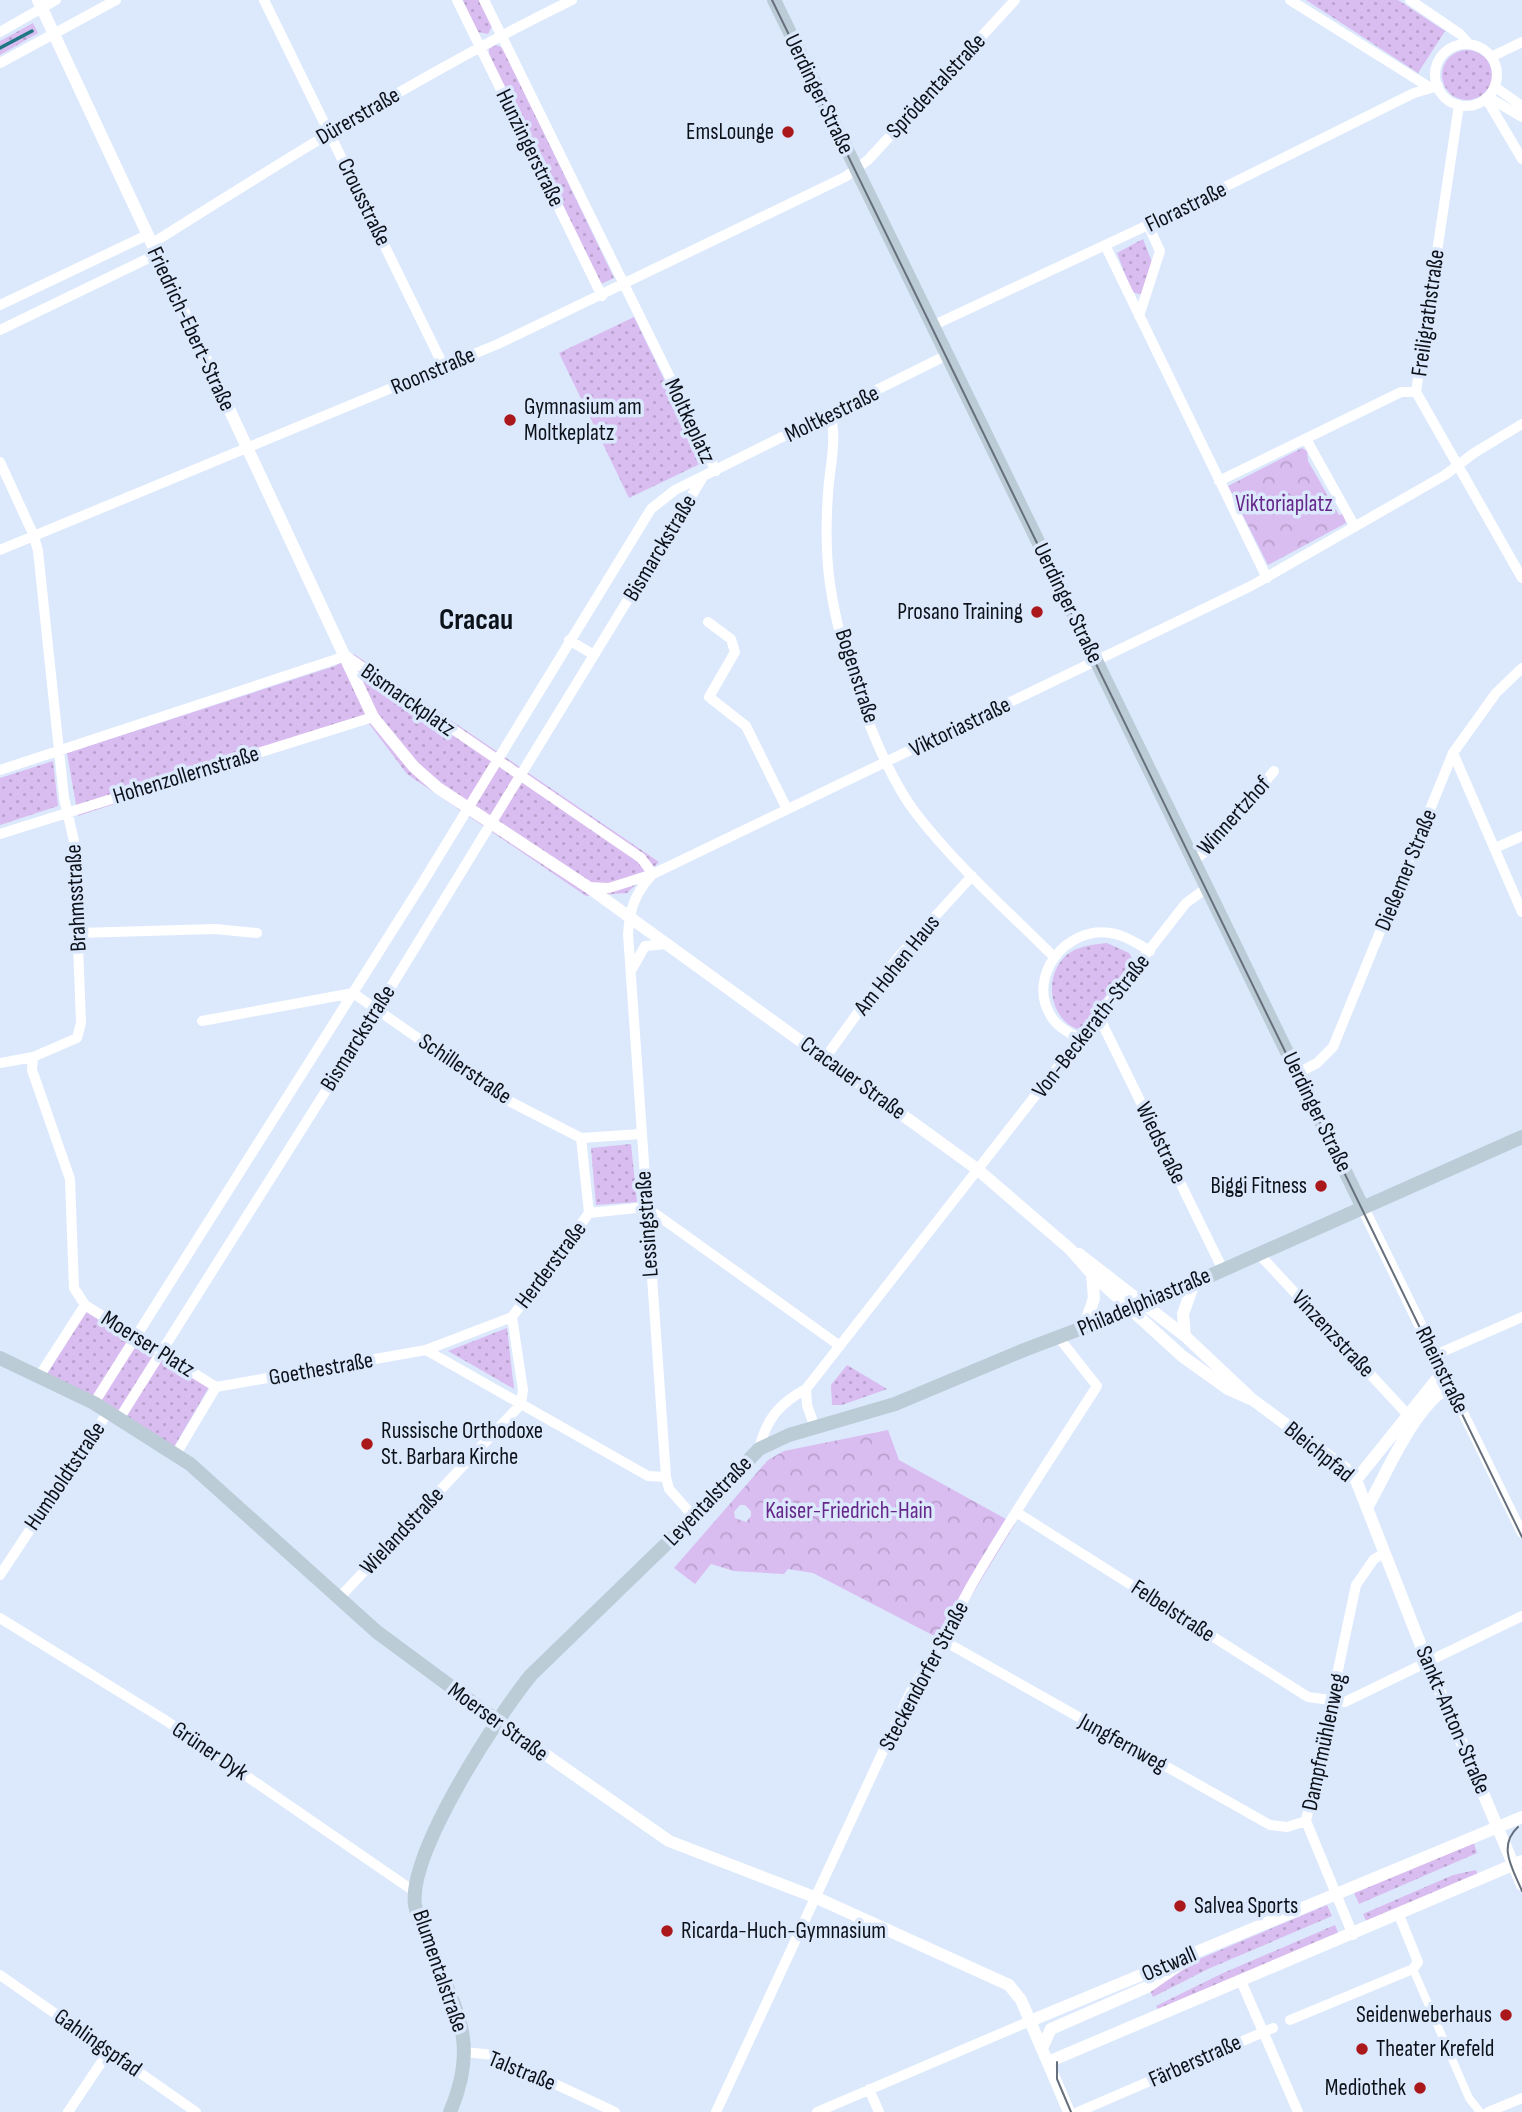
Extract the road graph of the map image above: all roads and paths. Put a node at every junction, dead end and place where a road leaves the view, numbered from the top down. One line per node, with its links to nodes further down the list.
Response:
1 (56, 0): 11 (street)
2 (116, 0): 13 (street)
3 (264, 0): 26 (street, Crousstraße)
4 (457, 0): 17 (street, Hunzingerstraße)
5 (484, 0): 14 (street, Hunzingerstraße)
6 (572, 0): 14 (street, Dürerstraße)
7 (774, 0): 28 (main road, Uerdinger Straße)
8 (1015, 0): 28 (street, Sprödentalstraße)
9 (1290, 0): 20 (street)
10 (1410, 0): 16 (street)
11 (40, 4): 12 (street); 13 (street, Friedrich-Ebert-Straße)
12 (0, 32)
13 (56, 33): 19 (street); 30 (street, Friedrich-Ebert-Straße)
14 (501, 35): 17 (street, Dürerstraße); 32 (street, Hunzingerstraße)
15 (1522, 42): 18 (street)
16 (1469, 44): 18 (street); 20 (street)
17 (480, 45): 26 (street, Dürerstraße); 33 (street, Hunzingerstraße)
18 (1491, 57): 21 (street)
19 (0, 63)
20 (1433, 86): 23 (street); 29 (street, Florastraße)
21 (1495, 87): 22 (street); 24 (street)
22 (1487, 98): 23 (street); 25 (street); 27 (street)
23 (1458, 105): 40 (street, Freiligrathstraße)
24 (1522, 106)
25 (1522, 117)
26 (329, 132): 30 (street, Dürerstraße); 39 (street, Crousstraße)
27 (1522, 159)
28 (856, 170): 32 (street, Roonstraße); 36 (main road, Uerdinger Straße)
29 (1148, 225): 31 (street, Florastraße); 35 (street)
30 (151, 245): 34 (street, Dürerstraße); 37 (street, Dürerstraße); 44 (street, Friedrich-Ebert-Straße)
31 (1105, 245): 35 (street); 36 (street, Florastraße)
32 (624, 286): 33 (street, Roonstraße); 47 (street, Moltkeplatz)
33 (602, 296): 39 (street, Roonstraße)
34 (0, 305)
35 (1139, 316): 49 (street)
36 (932, 326): 38 (main road, Uerdinger Straße)
37 (0, 330)
38 (947, 355): 41 (street, Moltkestraße); 60 (main road, Uerdinger Straße)
39 (444, 367): 44 (street, Roonstraße)
40 (1416, 392): 43 (street); 46 (street, Freiligrathstraße)
41 (830, 415): 47 (street, Moltkestraße); 66 (street, Bogenstraße)
42 (1522, 424): 46 (street)
43 (1306, 439): 49 (street); 51 (street)
44 (247, 448): 52 (street, Roonstraße); 59 (street, Friedrich-Ebert-Straße)
45 (0, 462): 52 (street, Brahmsstraße)
46 (1457, 465): 51 (street); 55 (street, Freiligrathstraße)
47 (716, 471): 48 (street, Moltkeplatz)
48 (703, 477): 50 (street, Moltkeplatz); 58 (street, Bismarckstraße)
49 (1219, 481): 54 (street)
50 (639, 527): 57 (street, Bismarckstraße)
51 (1355, 527): 54 (street)
52 (34, 536): 53 (street, Roonstraße); 63 (street, Brahmsstraße)
53 (0, 550)
54 (1267, 578): 60 (street, Viktoriastraße)
55 (1522, 578)
56 (708, 622): 71 (street)
57 (569, 640): 58 (street); 65 (street, Bismarckstraße)
58 (594, 655): 69 (street, Bismarckstraße)
59 (346, 656): 62 (street, Bismarckplatz); 63 (street); 65 (street, Bismarckplatz)
60 (1096, 660): 66 (street, Viktoriastraße); 77 (main road, Uerdinger Straße)
61 (1522, 668): 64 (street, Dießemer Straße)
62 (373, 717): 70 (street, Bismarckplatz); 72 (street, Hohenzollernstraße)
63 (58, 751): 67 (street); 72 (street, Brahmsstraße)
64 (1453, 752): 76 (street); 98 (street, Dießemer Straße)
65 (498, 762): 69 (street, Bismarckplatz); 70 (street, Bismarckstraße)
66 (888, 763): 71 (street, Viktoriastraße); 79 (street, Bogenstraße)
67 (0, 771)
68 (1274, 771): 77 (street, Winnertzhof)
69 (518, 775): 73 (street, Bismarckstraße); 78 (street, Bismarckplatz)
70 (468, 808): 73 (street, Bismarckplatz); 90 (street, Bismarckstraße)
71 (788, 809): 78 (street, Viktoriastraße)
72 (66, 812): 74 (street, Hohenzollernstraße); 84 (street, Brahmsstraße)
73 (490, 821): 80 (street, Bismarckplatz); 91 (street, Bismarckstraße)
74 (0, 834)
75 (1522, 836): 76 (street)
76 (1495, 848): 82 (street)
77 (1194, 860): 81 (main road, Uerdinger Straße)
78 (653, 874): 80 (street, Viktoriastraße); 83 (street)
79 (972, 876): 88 (street, Bogenstraße); 96 (street, Am Hohen Haus)
80 (588, 887): 83 (street, Bismarckplatz)
81 (1208, 887): 87 (street, Von-Beckerath-Straße); 98 (main road, Uerdinger Straße)
82 (1522, 912)
83 (629, 917): 86 (street, Cracauer Straße); 89 (street, Lessingstraße)
84 (78, 933): 85 (street); 95 (street, Brahmsstraße)
85 (257, 933)
86 (667, 944): 89 (street); 96 (street, Cracauer Straße)
87 (1150, 951): 88 (street); 92 (street, Von-Beckerath-Straße)
88 (1054, 957): 94 (street)
89 (630, 972): 99 (street, Lessingstraße)
90 (353, 993): 91 (street, Schillerstraße); 93 (street, Bismarckstraße); 118 (street, Bismarckstraße)
91 (377, 1008): 101 (street, Schillerstraße); 122 (street, Bismarckstraße)
92 (1099, 1017): 94 (street, Von-Beckerath-Straße); 108 (street, Wiedstraße)
93 (202, 1021)
94 (1081, 1040): 102 (street, Von-Beckerath-Straße)
95 (33, 1057): 97 (street); 112 (street)
96 (825, 1058): 102 (street, Cracauer Straße)
97 (0, 1063)
98 (1298, 1073): 103 (main road, Uerdinger Straße)
99 (640, 1134): 101 (street); 104 (street, Lessingstraße)
100 (1522, 1137): 103 (main road, Philadelphiastraße)
101 (582, 1138): 105 (street)
102 (977, 1169): 106 (street, Cracauer Straße); 120 (street, Leyentalstraße)
103 (1362, 1206): 107 (main road, Philadelphiastraße); 123 (street, Rheinstraße)
104 (646, 1207): 105 (street); 120 (street); 137 (street, Lessingstraße)
105 (589, 1213): 114 (street, Herderstraße)
106 (1070, 1249): 109 (street, Cracauer Straße); 111 (street, Cracauer Straße)
107 (1258, 1253): 108 (main road, Philadelphiastraße); 132 (street, Vinzenzstraße)
108 (1223, 1270): 110 (main road, Philadelphiastraße)
109 (1092, 1274): 113 (street, Cracauer Straße); 116 (street)
110 (1194, 1283): 111 (main road, Philadelphiastraße); 117 (street)
111 (1146, 1304): 113 (main road, Philadelphiastraße); 117 (street, Bleichpfad)
112 (85, 1305): 118 (street, Moerser Platz); 125 (street, Moerser Platz)
113 (1130, 1310): 116 (main road, Philadelphiastraße); 129 (street, Bleichpfad)
114 (512, 1317): 121 (street, Goethestraße); 131 (street)
115 (1522, 1317): 123 (street)
116 (1084, 1328): 119 (main road, Philadelphiastraße)
117 (1185, 1336): 129 (street, Bleichpfad)
118 (137, 1337): 122 (street, Moerser Platz); 130 (street, Bismarckstraße)
119 (1059, 1338): 134 (main road, Philadelphiastraße); 140 (street, Steckendorfer Straße)
120 (840, 1346): 128 (street, Leyentalstraße)
121 (426, 1350): 127 (street, Goethestraße); 131 (street)
122 (162, 1352): 127 (street, Moerser Platz); 133 (street, Bismarckstraße)
123 (1435, 1355): 126 (street, Rheinstraße)
124 (0, 1358): 125 (main road, Moerser Straße)
125 (40, 1375): 130 (main road, Moerser Straße)
126 (1447, 1380): 132 (street); 139 (street); 142 (street, Rheinstraße)
127 (216, 1387): 136 (street, Moerser Platz)
128 (806, 1389): 134 (street); 135 (street, Leyentalstraße)
129 (1253, 1400): 138 (street, Bleichpfad)
130 (94, 1403): 133 (main road, Moerser Straße)
131 (521, 1404): 137 (street); 145 (street, Wielandstraße)
132 (1408, 1415): 138 (street)
133 (114, 1416): 136 (main road, Moerser Straße); 144 (street, Humboldtstraße)
134 (815, 1428): 135 (main road, Philadelphiastraße)
135 (759, 1448): 141 (main road, Leyentalstraße)
136 (176, 1454): 145 (main road, Moerser Straße)
137 (666, 1477): 141 (street)
138 (1356, 1480): 139 (street, Bleichpfad)
139 (1368, 1506): 143 (street, Bleichpfad)
140 (1016, 1512): 148 (street, Steckendorfer Straße); 150 (street, Felbelstraße)
141 (694, 1517): 151 (main road, Leyentalstraße)
142 (1522, 1533)
143 (1383, 1554): 149 (street, Sankt-Anton-Straße); 150 (street, Dampfmühlenweg)
144 (0, 1575)
145 (340, 1597): 151 (main road, Moerser Straße)
146 (1522, 1616): 149 (street)
147 (0, 1618): 157 (street, Grüner Dyk)
148 (944, 1642): 153 (street, Jungfernweg); 159 (street, Steckendorfer Straße)
149 (1427, 1661): 150 (street); 154 (street, Sankt-Anton-Straße)
150 (1333, 1702): 153 (street, Dampfmühlenweg)
151 (496, 1720): 157 (main road, Blumentalstraße); 159 (street, Moerser Straße)
152 (1522, 1817): 154 (street, Ostwall)
153 (1307, 1821): 158 (street, Dampfmühlenweg)
154 (1498, 1827): 155 (street, Sankt-Anton-Straße); 158 (street, Ostwall)
155 (1518, 1863): 156 (street, Sankt-Anton-Straße); 160 (street, Ostwall)
156 (1522, 1885)
157 (415, 1892): 171 (main road, Blumentalstraße)
158 (1335, 1894): 161 (street, Dampfmühlenweg); 162 (street, Ostwall)
159 (817, 1898): 167 (street, Moerser Straße); 179 (street, Steckendorfer Straße)
160 (1399, 1915): 161 (street, Ostwall); 163 (street)
161 (1353, 1935): 165 (street, Ostwall)
162 (1190, 1955): 167 (street, Ostwall); 169 (street)
163 (1413, 1969): 166 (street); 185 (street)
164 (0, 1975): 170 (street, Gahlingspfad)
165 (1241, 1981): 168 (street); 172 (street, Ostwall)
166 (1290, 2020)
167 (1030, 2021): 169 (street, Moerser Straße); 173 (street, Ostwall)
168 (1268, 2030): 183 (street, Färberstraße); 184 (street)
169 (1042, 2048): 172 (street, Moerser Straße)
170 (109, 2051): 175 (street); 176 (street, Gahlingspfad)
171 (466, 2052): 177 (main road, Blumentalstraße); 178 (street, Talstraße)
172 (1048, 2062): 182 (street, Moerser Straße)
173 (869, 2089): 180 (street, Ostwall); 181 (street)
174 (1522, 2098): 186 (street)
175 (68, 2112)
176 (196, 2112)
177 (450, 2112)
178 (615, 2112)
179 (716, 2112)
180 (817, 2112)
181 (879, 2112)
182 (1069, 2112)
183 (1078, 2112)
184 (1298, 2112)
185 (1480, 2112)
186 (1488, 2112)

